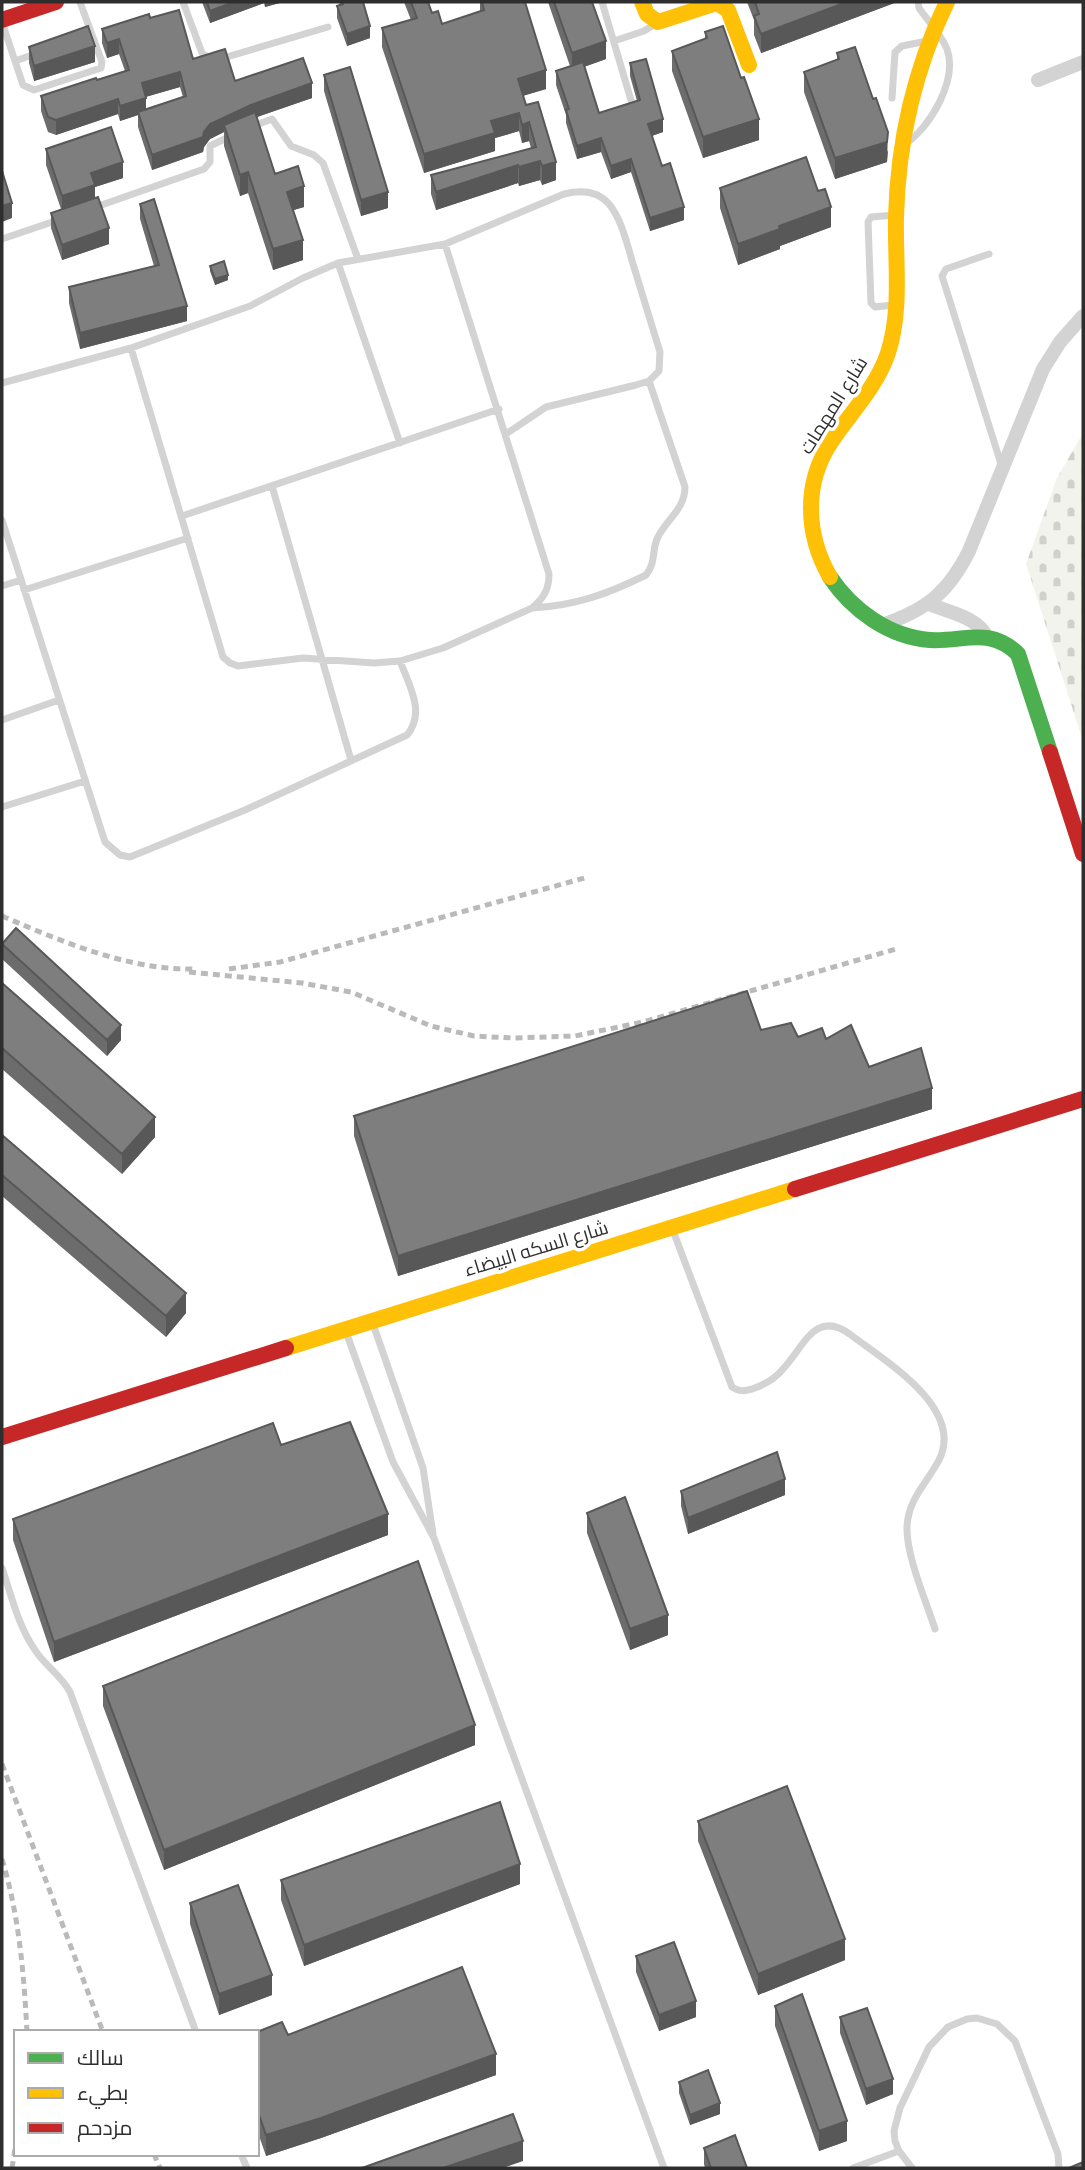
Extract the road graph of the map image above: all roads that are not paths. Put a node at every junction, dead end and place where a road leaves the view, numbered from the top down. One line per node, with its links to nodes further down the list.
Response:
1 (56, 2): 8 (street)
2 (80, 2): 11 (lane)
3 (183, 2): 10 (lane)
4 (602, 2): 14 (lane)
5 (642, 2): 9 (street)
6 (918, 2): 12 (lane)
7 (947, 2): 12 (street, شارع المهمات)
8 (2, 21): 16 (lane)
9 (658, 22): 14 (lane); 18 (street)
10 (328, 27)
11 (92, 34): 13 (lane); 16 (lane)
12 (931, 34): 20 (lane); 22 (street, شارع المهمات); 22 (lane)
13 (79, 39)
14 (614, 41): 21 (lane)
15 (41, 52): 16 (lane)
16 (15, 61)
17 (1083, 62): 19 (street)
18 (750, 65)
19 (1038, 80)
20 (892, 98)
21 (633, 107)
22 (901, 147): 24 (street, شارع المهمات)
23 (90, 208): 29 (lane)
24 (896, 215): 31 (street, شارع المهمات); 31 (lane)
25 (65, 217): 26 (lane)
26 (2, 239)
27 (445, 244): 29 (lane); 34 (lane); 36 (lane)
28 (989, 254): 39 (lane)
29 (358, 259): 30 (lane)
30 (338, 263): 33 (lane); 38 (lane)
31 (895, 305): 49 (street, شارع المهمات)
32 (1083, 316): 39 (street)
33 (131, 348): 35 (lane); 41 (lane)
34 (649, 381): 37 (lane); 48 (lane)
35 (2, 383)
36 (499, 410): 37 (lane); 38 (lane)
37 (506, 434): 48 (lane)
38 (400, 443): 40 (lane)
39 (1002, 467): 47 (street)
40 (272, 486): 41 (lane); 51 (lane)
41 (182, 516): 43 (lane)
42 (2, 520): 44 (lane)
43 (188, 538): 46 (lane); 51 (lane)
44 (21, 580): 45 (lane); 46 (lane)
45 (2, 586)
46 (24, 590): 53 (lane)
47 (929, 604): 49 (street); 50 (street)
48 (532, 608): 52 (lane)
49 (882, 625): 50 (street, شارع المهمات)
50 (986, 637): 58 (street, شارع المهمات)
51 (322, 658): 52 (lane); 55 (lane)
52 (400, 661): 55 (lane)
53 (60, 700): 54 (lane); 56 (lane)
54 (2, 720)
55 (351, 760): 56 (lane)
56 (85, 781): 57 (lane)
57 (2, 807)
58 (1083, 853)
59 (1083, 1099): 60 (street, شارع السكه البيضاء)
60 (672, 1227): 61 (street, شارع السكه البيضاء); 66 (lane)
61 (372, 1322): 62 (street, شارع السكه البيضاء); 64 (lane)
62 (345, 1330): 63 (street, شارع السكه البيضاء); 64 (lane)
63 (2, 1437)
64 (434, 1538): 69 (lane)
65 (2, 1567): 67 (lane)
66 (935, 1629)
67 (195, 2030)
68 (899, 2151): 70 (lane); 71 (lane); 72 (lane)
69 (664, 2168)
70 (853, 2168)
71 (912, 2168)
72 (1059, 2168)

